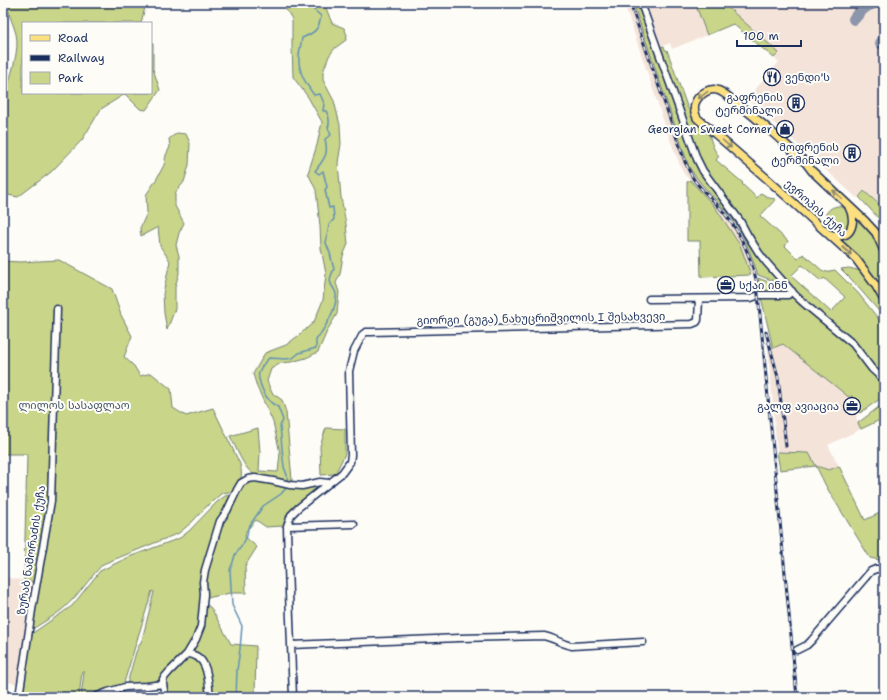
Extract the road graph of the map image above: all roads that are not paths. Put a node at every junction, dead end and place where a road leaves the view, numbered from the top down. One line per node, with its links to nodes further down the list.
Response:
1 (641, 3): 5 (street)
2 (848, 204): 3 (main road); 3 (main road, ევროპის ქუჩა, one-way to 3); 4 (main road, ევროპის ქუჩა)
3 (829, 234): 8 (main road, ევროპის ქუჩა, one-way to 8)
4 (884, 251)
5 (792, 291): 7 (street); 10 (street)
6 (649, 299): 7 (street)
7 (699, 299): 11 (street, გიორგი (გუგა) ნახუცრიშვილის I შესახვევი)
8 (884, 300)
9 (57, 309): 20 (street, ზურაბ ნამორაძის ქუჩა)
10 (884, 380)
11 (329, 483): 13 (street); 18 (street)
12 (354, 524): 13 (street)
13 (287, 526): 16 (street)
14 (884, 569): 17 (street)
15 (643, 642): 16 (street)
16 (291, 645): 24 (street)
17 (797, 650)
18 (187, 654): 19 (street); 23 (street)
19 (163, 684): 21 (street); 22 (street)
20 (19, 697)
21 (95, 697)
22 (165, 697)
23 (210, 697)
24 (293, 697)

